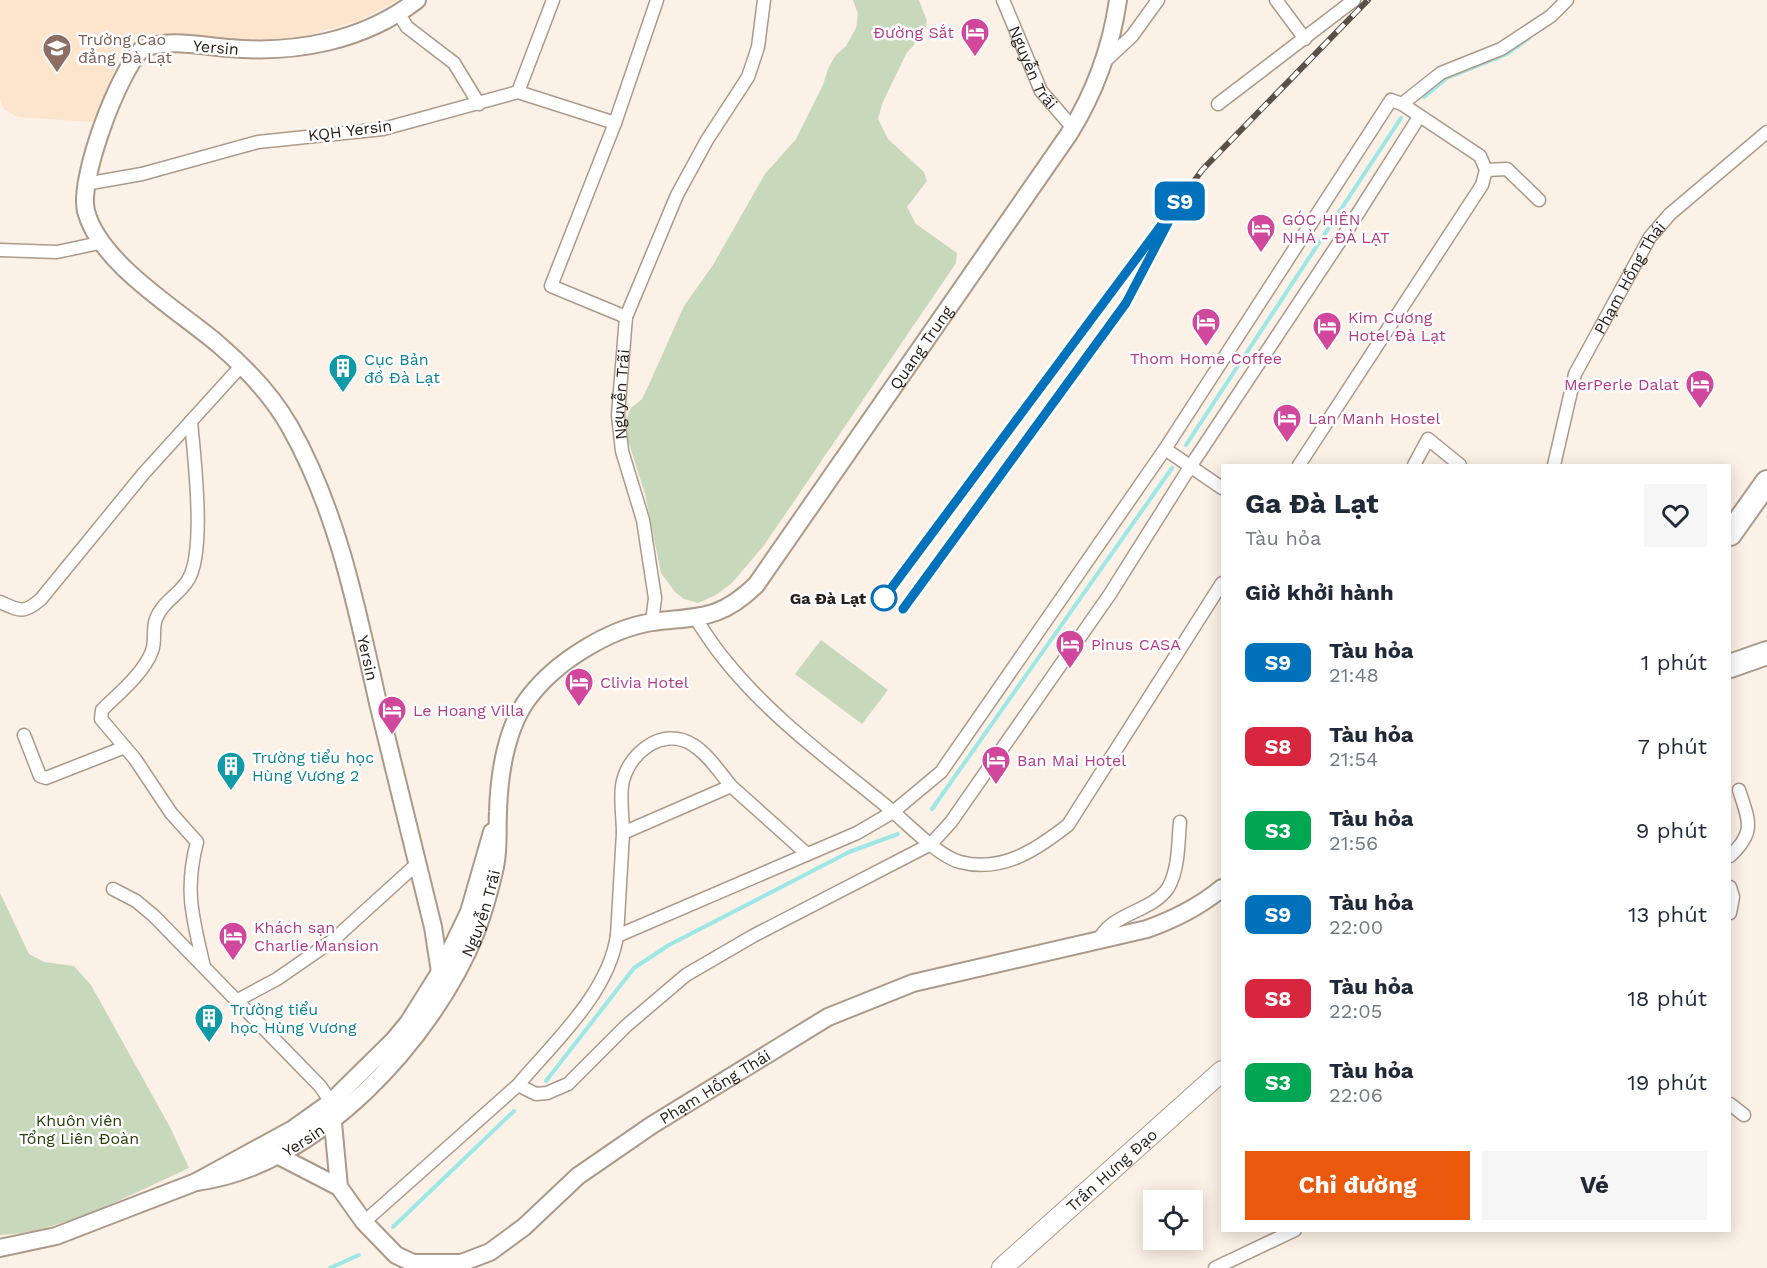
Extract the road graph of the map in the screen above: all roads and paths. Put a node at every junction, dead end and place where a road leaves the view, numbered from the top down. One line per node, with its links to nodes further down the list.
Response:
1 (417, 0): 11 (street, Yersin)
2 (553, 0): 14 (street)
3 (657, 0): 19 (street)
4 (764, 0): 27 (street, Nguyễn Trãi)
5 (1003, 0): 20 (street, Nguyễn Trãi)
6 (1118, 0): 13 (street, Quang Trung)
7 (1158, 0): 13 (street)
8 (1276, 0): 12 (street)
9 (1354, 0): 12 (street)
10 (1567, 0): 17 (street)
11 (399, 14): 15 (street); 23 (street, Yersin)
12 (1305, 39): 16 (street)
13 (1104, 62): 20 (street, Quang Trung)
14 (518, 93): 15 (street, KQH Yersin); 19 (street)
15 (479, 104): 23 (street, KQH Yersin)
16 (1218, 104)
17 (1402, 105): 18 (street); 30 (street)
18 (1419, 117): 22 (street); 35 (street)
19 (615, 123): 27 (street)
20 (1073, 128): 41 (street, Quang Trung)
21 (1767, 132): 34 (street, Phạm Hồng Thái)
22 (1486, 170): 24 (street); 31 (street)
23 (85, 184): 25 (street, Yersin)
24 (1539, 200)
25 (99, 243): 26 (street); 28 (street, Yersin)
26 (0, 250)
27 (626, 317): 42 (street, Nguyễn Trãi)
28 (242, 365): 29 (street); 57 (street, Yersin)
29 (190, 421): 40 (street); 47 (street)
30 (1165, 449): 35 (street); 51 (street)
31 (1300, 464)
32 (1415, 464): 33 (street)
33 (1459, 464)
34 (1554, 464)
35 (1190, 467): 37 (street); 54 (street)
36 (1767, 482): 38 (highway)
37 (1221, 487)
38 (1731, 533)
39 (1221, 584): 54 (street)
40 (0, 602)
41 (696, 619): 42 (street, Quang Trung); 51 (street)
42 (652, 622): 50 (street, Nguyễn Trãi)
43 (1731, 647): 44 (highway)
44 (1767, 652): 45 (highway)
45 (1731, 666)
46 (24, 735): 47 (street)
47 (125, 747): 64 (street)
48 (731, 786): 53 (street); 53 (street); 55 (street)
49 (1739, 790): 56 (street)
50 (498, 811): 65 (street, Nguyễn Trãi); 67 (street, Nguyễn Trãi)
51 (893, 812): 54 (street); 55 (street)
52 (1180, 822): 63 (street)
53 (623, 833): 62 (street)
54 (931, 844): 69 (street)
55 (807, 854): 62 (street)
56 (1731, 855)
57 (418, 863): 65 (street, Yersin); 66 (street)
58 (113, 889): 64 (street)
59 (1221, 889): 63 (street, Phạm Hồng Thái)
60 (1731, 890): 61 (street)
61 (1731, 908)
62 (617, 936): 69 (street)
63 (1098, 942): 77 (street, Phạm Hồng Thái)
64 (204, 967): 66 (street)
65 (440, 972): 67 (street, Yersin); 71 (street, Yersin)
66 (236, 1001): 71 (street)
67 (434, 1007): 71 (street, Yersin)
68 (1221, 1072): 80 (main road, Trần Hưng Đạo)
69 (518, 1085): 77 (street)
70 (1731, 1105): 72 (street)
71 (332, 1111): 73 (street, Yersin); 74 (street, Yersin); 76 (street)
72 (1744, 1115)
73 (261, 1147): 74 (street); 75 (street, Yersin)
74 (278, 1156): 75 (street, Yersin); 76 (street)
75 (196, 1182): 79 (street, Yersin)
76 (339, 1187): 77 (street, Phạm Hồng Thái)
77 (364, 1222)
78 (1291, 1232): 81 (street)
79 (0, 1248)
80 (1002, 1268)
81 (1215, 1268)

